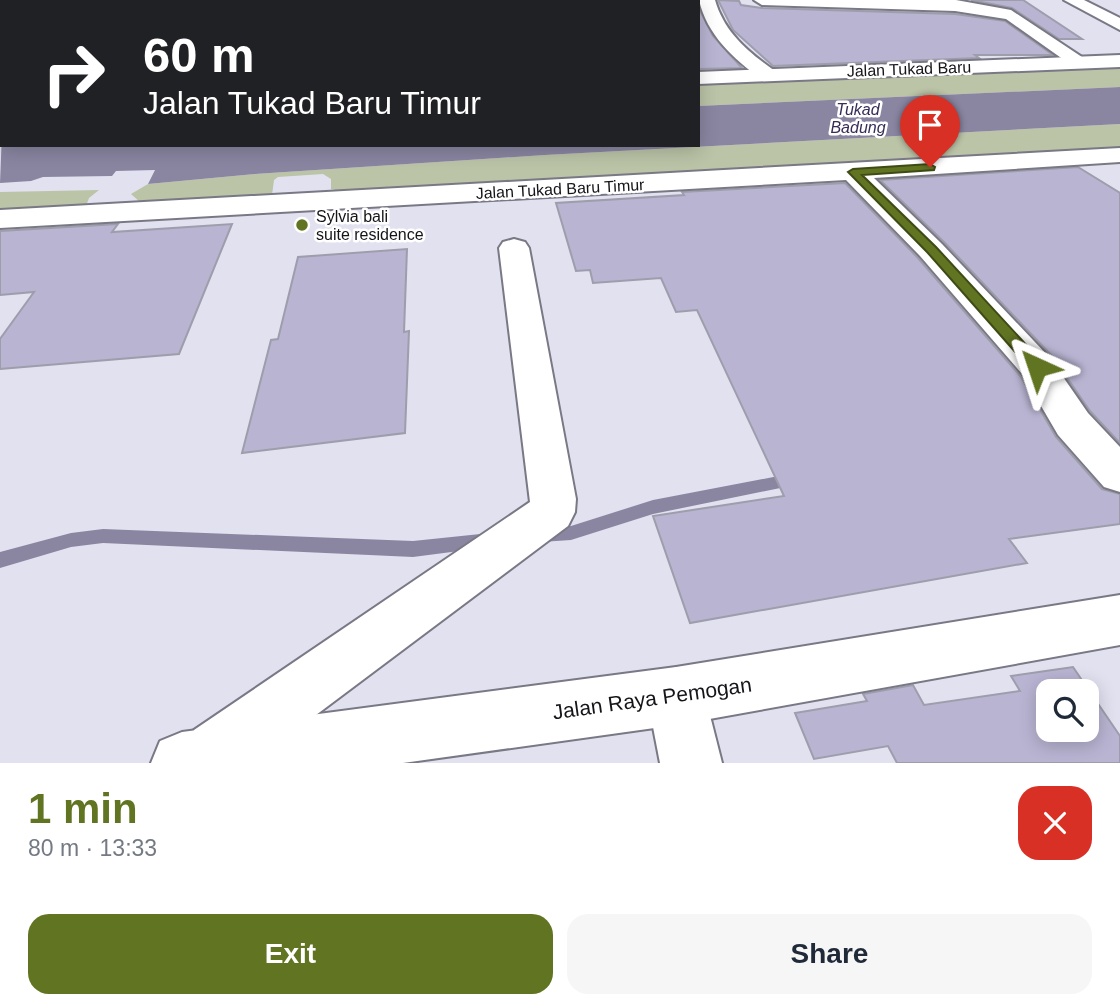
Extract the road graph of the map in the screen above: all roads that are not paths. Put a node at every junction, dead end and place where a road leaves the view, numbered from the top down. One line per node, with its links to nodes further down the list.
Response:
1 (707, 0): 12 (street)
2 (762, 0): 4 (street)
3 (1072, 0): 5 (street)
4 (950, 3): 9 (street)
5 (1102, 16): 6 (street); 7 (street)
6 (1120, 16)
7 (1120, 25)
8 (996, 31): 9 (street)
9 (1035, 31): 11 (street)
10 (1120, 61): 11 (street, Jalan Tukad Baru)
11 (1081, 63): 12 (street, Jalan Tukad Baru)
12 (768, 75): 13 (street, Jalan Tukad Baru)
13 (700, 78)
14 (1120, 155): 15 (street, Jalan Tukad Baru Timur)
15 (853, 172): 16 (street, Jalan Tukad Baru Timur); 18 (street)
16 (0, 219)
17 (514, 248): 21 (street)
18 (1120, 475)
19 (1120, 620): 20 (street, Jalan Raya Pemogan)
20 (676, 696): 21 (street, Jalan Raya Pemogan); 22 (street)
21 (193, 761)
22 (691, 763)

